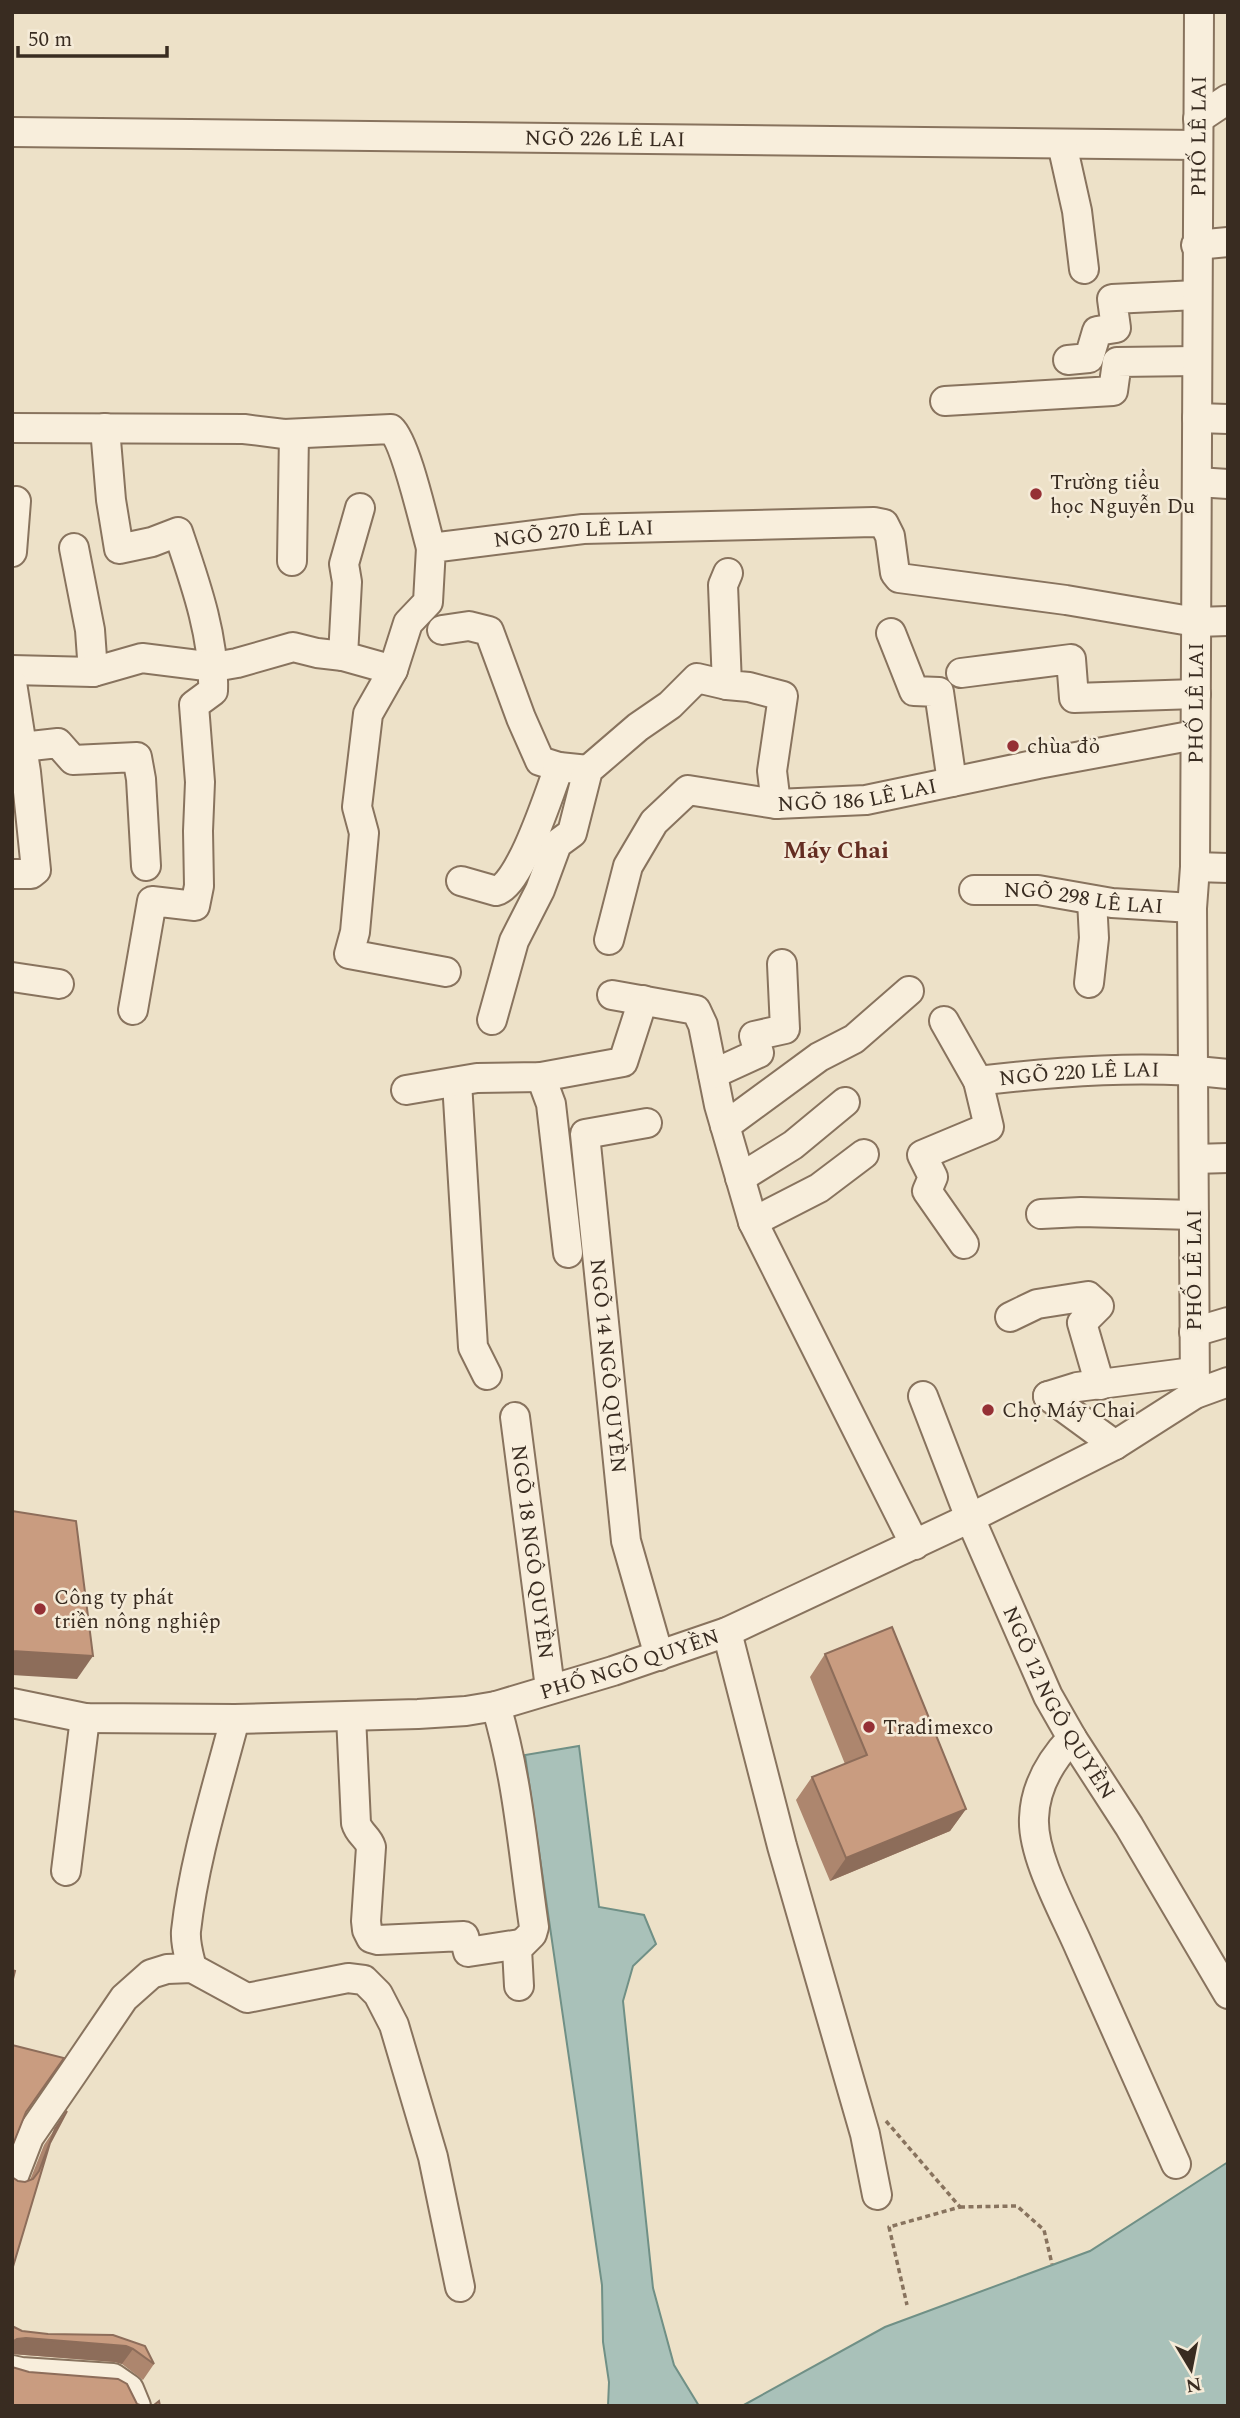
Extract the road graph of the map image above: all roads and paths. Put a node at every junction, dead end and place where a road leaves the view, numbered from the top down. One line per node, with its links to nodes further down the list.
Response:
1 (1199, 12): 5 (street, PHỐ LÊ LAI)
2 (1228, 99): 5 (street)
3 (1228, 118): 5 (street, NGÕ 226 LÊ LAI)
4 (12, 132): 6 (street, NGÕ 226 LÊ LAI)
5 (1198, 132): 6 (street, NGÕ 226 LÊ LAI); 8 (street, PHỐ LÊ LAI)
6 (1062, 144): 9 (street)
7 (1228, 242): 8 (street)
8 (1196, 245): 10 (street, PHỐ LÊ LAI)
9 (1084, 269)
10 (1197, 295): 11 (street); 12 (street, PHỐ LÊ LAI)
11 (1068, 360)
12 (1197, 361): 13 (street); 14 (street, PHỐ LÊ LAI)
13 (945, 401)
14 (1197, 418): 15 (street); 19 (street, PHỐ LÊ LAI)
15 (1228, 419)
16 (12, 428): 17 (street)
17 (105, 428): 18 (street); 33 (street)
18 (294, 434): 24 (street); 26 (street)
19 (1197, 482): 20 (street); 29 (street, PHỐ LÊ LAI)
20 (1228, 484)
21 (16, 501): 25 (street)
22 (360, 508): 32 (street)
23 (74, 548): 36 (street)
24 (431, 548): 29 (street, NGÕ 270 LÊ LAI); 35 (street)
25 (12, 552)
26 (292, 561)
27 (728, 573): 39 (street)
28 (1228, 621): 29 (street)
29 (1196, 622): 40 (street, PHỐ LÊ LAI)
30 (442, 631): 44 (street)
31 (891, 633): 46 (street)
32 (343, 656): 33 (street); 35 (street)
33 (214, 667): 36 (street); 65 (street)
34 (12, 670): 36 (street)
35 (393, 670): 58 (street)
36 (93, 672)
37 (961, 673): 40 (street)
38 (12, 683): 41 (street)
39 (727, 685): 45 (street); 47 (street)
40 (1196, 694): 42 (street, PHỐ LÊ LAI)
41 (15, 713): 43 (street)
42 (1195, 735): 46 (street, NGÕ 186 LÊ LAI); 49 (street, PHỐ LÊ LAI)
43 (22, 747): 48 (street); 51 (street)
44 (559, 767): 45 (street); 52 (street)
45 (587, 770): 66 (street)
46 (952, 782): 47 (street, NGÕ 186 LÊ LAI)
47 (776, 804): 56 (street, NGÕ 186 LÊ LAI)
48 (146, 866)
49 (1195, 867): 50 (street); 55 (street, PHỐ LÊ LAI)
50 (1228, 868)
51 (12, 874)
52 (461, 881)
53 (974, 890): 54 (street, NGÕ 298 LÊ LAI)
54 (1092, 900): 55 (street, NGÕ 298 LÊ LAI); 60 (street)
55 (1192, 908): 68 (street, PHỐ LÊ LAI)
56 (609, 940)
57 (782, 964): 69 (street)
58 (446, 972)
59 (12, 977): 61 (street)
60 (1089, 983)
61 (59, 984)
62 (909, 991): 77 (street)
63 (612, 995): 64 (street)
64 (643, 1000): 69 (street); 71 (street)
65 (132, 1010)
66 (492, 1020)
67 (944, 1021): 72 (street)
68 (1194, 1070): 70 (street, NGÕ 220 LÊ LAI); 72 (street, NGÕ 220 LÊ LAI); 80 (street, PHỐ LÊ LAI)
69 (713, 1074): 77 (street)
70 (1228, 1074)
71 (541, 1077): 73 (street); 86 (street)
72 (978, 1081): 85 (street, NGÕ 220 LÊ LAI)
73 (457, 1082): 74 (street); 90 (street)
74 (406, 1090)
75 (845, 1102): 81 (street)
76 (646, 1123): 100 (street, NGÕ 14 NGÔ QUYỀN)
77 (725, 1126): 81 (street)
78 (864, 1154): 84 (street)
79 (1228, 1158): 80 (street)
80 (1194, 1159): 83 (street, PHỐ LÊ LAI)
81 (740, 1178): 84 (street)
82 (1041, 1214): 83 (street)
83 (1194, 1215): 89 (street, PHỐ LÊ LAI)
84 (754, 1222): 98 (street)
85 (964, 1244)
86 (568, 1253)
87 (1010, 1317): 93 (street)
88 (1228, 1322): 89 (street)
89 (1194, 1332): 92 (street, PHỐ LÊ LAI)
90 (487, 1375)
91 (1228, 1382): 92 (street)
92 (1194, 1383): 93 (street); 96 (street, PHỐ NGÔ QUYỀN)
93 (1100, 1385): 96 (street)
94 (923, 1396): 97 (street, NGÕ 12 NGÔ QUYỀN)
95 (515, 1417): 101 (street, NGÕ 18 NGÔ QUYỀN)
96 (1115, 1445): 97 (street, PHỐ NGÔ QUYỀN)
97 (970, 1518): 98 (street, PHỐ NGÔ QUYỀN); 107 (street, NGÕ 12 NGÔ QUYỀN)
98 (915, 1545): 99 (street, PHỐ NGÔ QUYỀN)
99 (727, 1632): 100 (street, PHỐ NGÔ QUYỀN); 115 (street)
100 (659, 1656): 101 (street, PHỐ NGÔ QUYỀN)
101 (550, 1688): 103 (street, PHỐ NGÔ QUYỀN)
102 (12, 1703): 105 (street, PHỐ NGÔ QUYỀN)
103 (496, 1706): 104 (street, PHỐ NGÔ QUYỀN); 109 (street)
104 (351, 1716): 106 (street, PHỐ NGÔ QUYỀN); 109 (street)
105 (85, 1718): 106 (street, PHỐ NGÔ QUYỀN); 108 (street)
106 (235, 1719): 110 (street)
107 (1072, 1738): 112 (street, NGÕ 12 NGÔ QUYỀN); 113 (street)
108 (66, 1871)
109 (520, 1944): 111 (street)
110 (192, 1968): 114 (street); 118 (street)
111 (519, 1986)
112 (1228, 1994)
113 (1176, 2164)
114 (12, 2181)
115 (877, 2195)
116 (960, 2207): 117 (path)
117 (1052, 2264)
118 (460, 2287)
119 (12, 2370): 120 (street)
120 (136, 2406)

